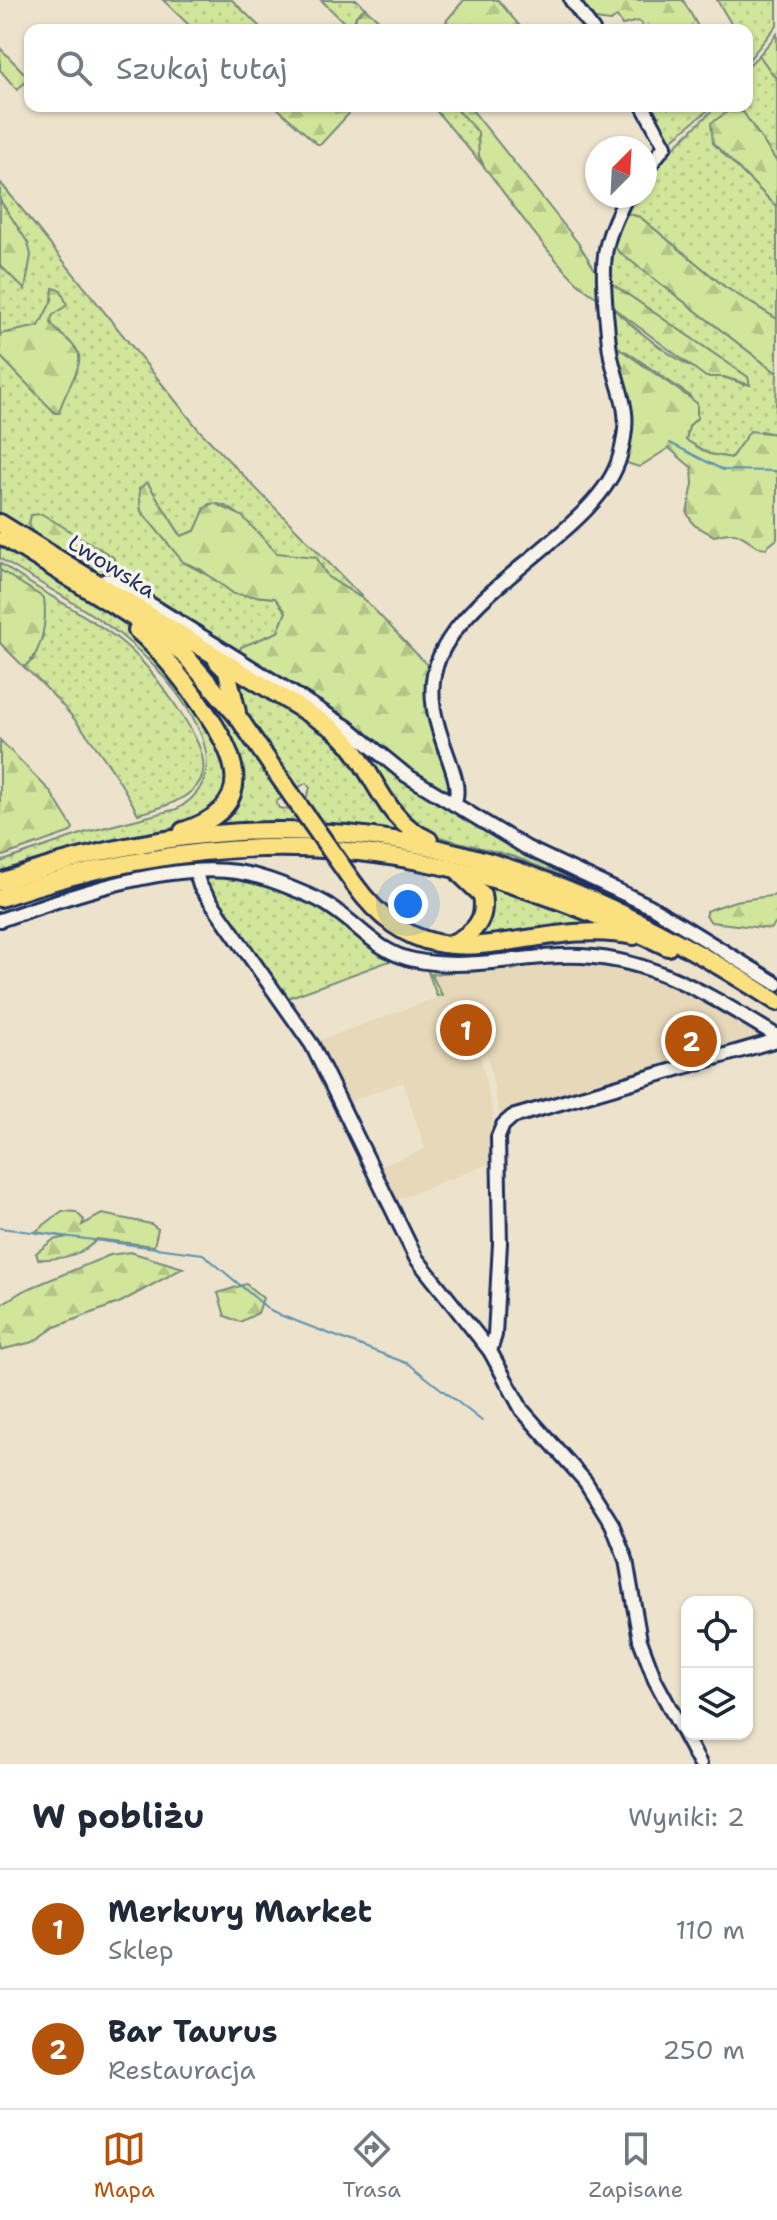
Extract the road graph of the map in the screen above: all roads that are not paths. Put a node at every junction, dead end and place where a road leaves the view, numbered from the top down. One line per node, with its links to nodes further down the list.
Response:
1 (571, 0): 2 (street)
2 (589, 24)
3 (646, 112): 4 (street)
4 (657, 156)
5 (622, 208): 11 (street)
6 (0, 523): 8 (main road, Lwowska)
7 (0, 535): 8 (main road, Lwowska)
8 (96, 589): 9 (main road, Lwowska); 10 (main road); 11 (street); 12 (main road)
9 (200, 647): 10 (main road); 13 (main road)
10 (238, 717): 20 (main road, bridge)
11 (454, 804): 21 (street)
12 (151, 841): 13 (main road); 16 (main road)
13 (460, 853): 22 (main road)
14 (433, 864): 17 (main road); 19 (main road); 20 (main road)
15 (196, 873): 18 (street); 24 (street); 25 (street)
16 (0, 882)
17 (0, 898)
18 (0, 920)
19 (655, 941): 20 (main road); 23 (main road)
20 (451, 944)
21 (777, 984)
22 (777, 1002)
23 (777, 1009)
24 (777, 1038): 25 (street)
25 (490, 1351): 26 (street)
26 (700, 1764)

